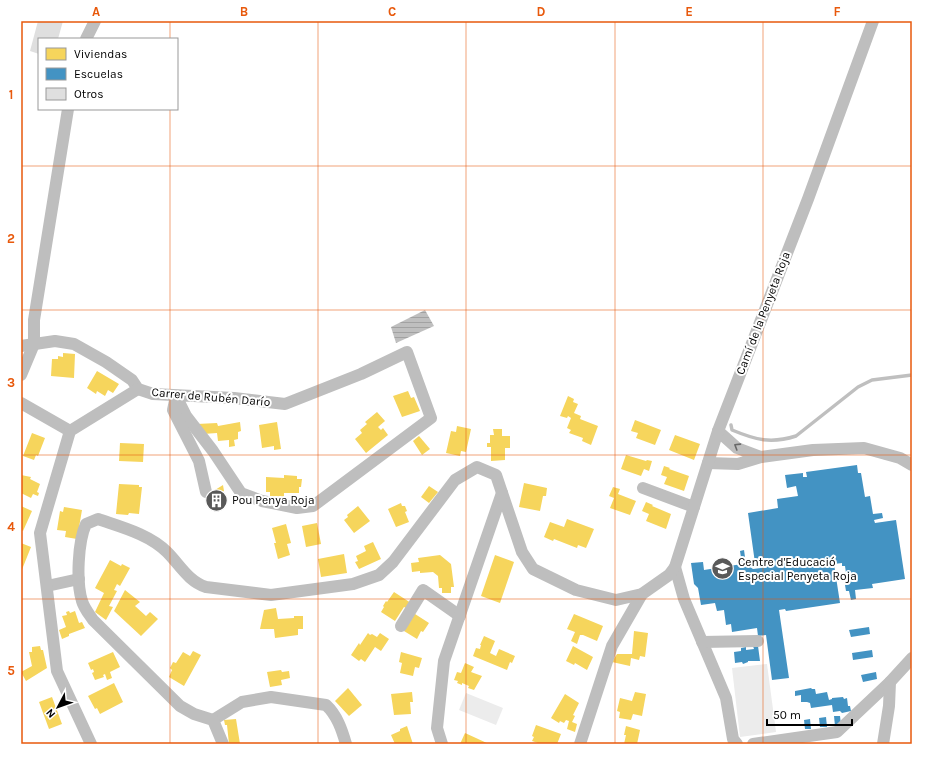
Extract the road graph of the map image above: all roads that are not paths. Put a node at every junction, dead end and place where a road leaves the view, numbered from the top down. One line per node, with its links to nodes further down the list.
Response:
1 (95, 21): 3 (street)
2 (873, 21): 12 (street, Camí de la Penyeta Roja)
3 (86, 38)
4 (68, 110): 5 (street)
5 (34, 344): 6 (street, Carrer de Rubén Darío); 7 (street); 8 (street, Carrer de Rubén Darío)
6 (21, 346)
7 (21, 375)
8 (138, 389): 9 (street, Carrer de Rubén Darío); 11 (street)
9 (176, 396): 9 (street, Carrer de Rubén Darío); 17 (street)
10 (21, 403): 11 (street)
11 (70, 431): 22 (street)
12 (718, 431): 13 (street, one-way to 12); 14 (street, Camí de la Penyeta Roja)
13 (761, 457): 14 (street); 15 (street)
14 (708, 463): 19 (street, Camí de la Penyeta Roja)
15 (912, 465)
16 (644, 488): 19 (street)
17 (206, 492)
18 (502, 493): 21 (street); 23 (street); 24 (street)
19 (694, 507): 20 (street, Camí de la Penyeta Roja)
20 (676, 567): 23 (street, Camí de la Penyeta Roja); 27 (street)
21 (78, 579): 22 (street); 30 (street)
22 (47, 586): 31 (street)
23 (642, 594): 35 (street)
24 (460, 616): 25 (street); 34 (street)
25 (401, 626)
26 (758, 641): 27 (street)
27 (702, 642): 36 (street)
28 (912, 658): 29 (street)
29 (890, 682): 37 (street); 38 (street)
30 (213, 720): 32 (street); 33 (street)
31 (91, 744)
32 (223, 744)
33 (346, 744)
34 (442, 744)
35 (580, 744)
36 (737, 744)
37 (753, 744)
38 (883, 744)

